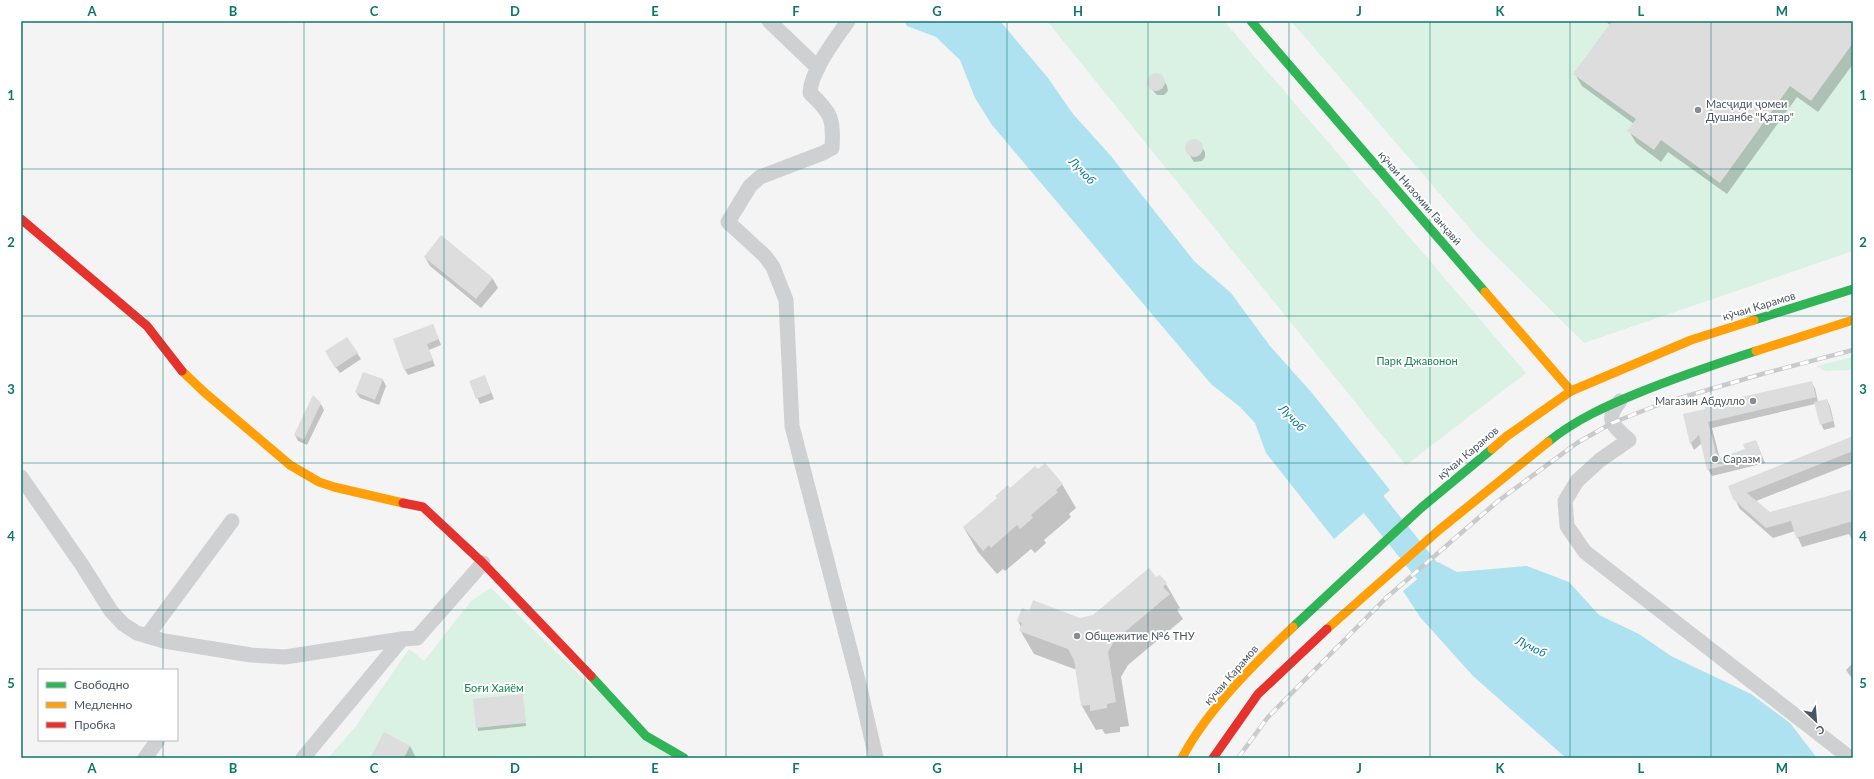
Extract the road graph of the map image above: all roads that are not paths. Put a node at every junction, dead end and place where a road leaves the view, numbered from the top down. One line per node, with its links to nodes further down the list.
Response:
1 (769, 21): 4 (street)
2 (848, 21): 4 (street)
3 (1252, 21): 8 (main road, кӯчаи Низомии Ганҷавӣ)
4 (818, 68): 19 (street)
5 (21, 219): 12 (main road)
6 (1853, 289): 8 (main road, кӯчаи Карамов)
7 (1853, 320): 9 (main road)
8 (1571, 391): 20 (main road, кӯчаи Карамов)
9 (1620, 401): 21 (main road); 22 (street)
10 (21, 477): 13 (street)
11 (232, 521): 13 (street)
12 (483, 563): 14 (street); 18 (main road)
13 (147, 636): 14 (street)
14 (402, 639): 17 (street)
15 (157, 741): 16 (street)
16 (145, 758)
17 (303, 758)
18 (684, 758)
19 (876, 758)
20 (1182, 758)
21 (1213, 758)
22 (1850, 758)

